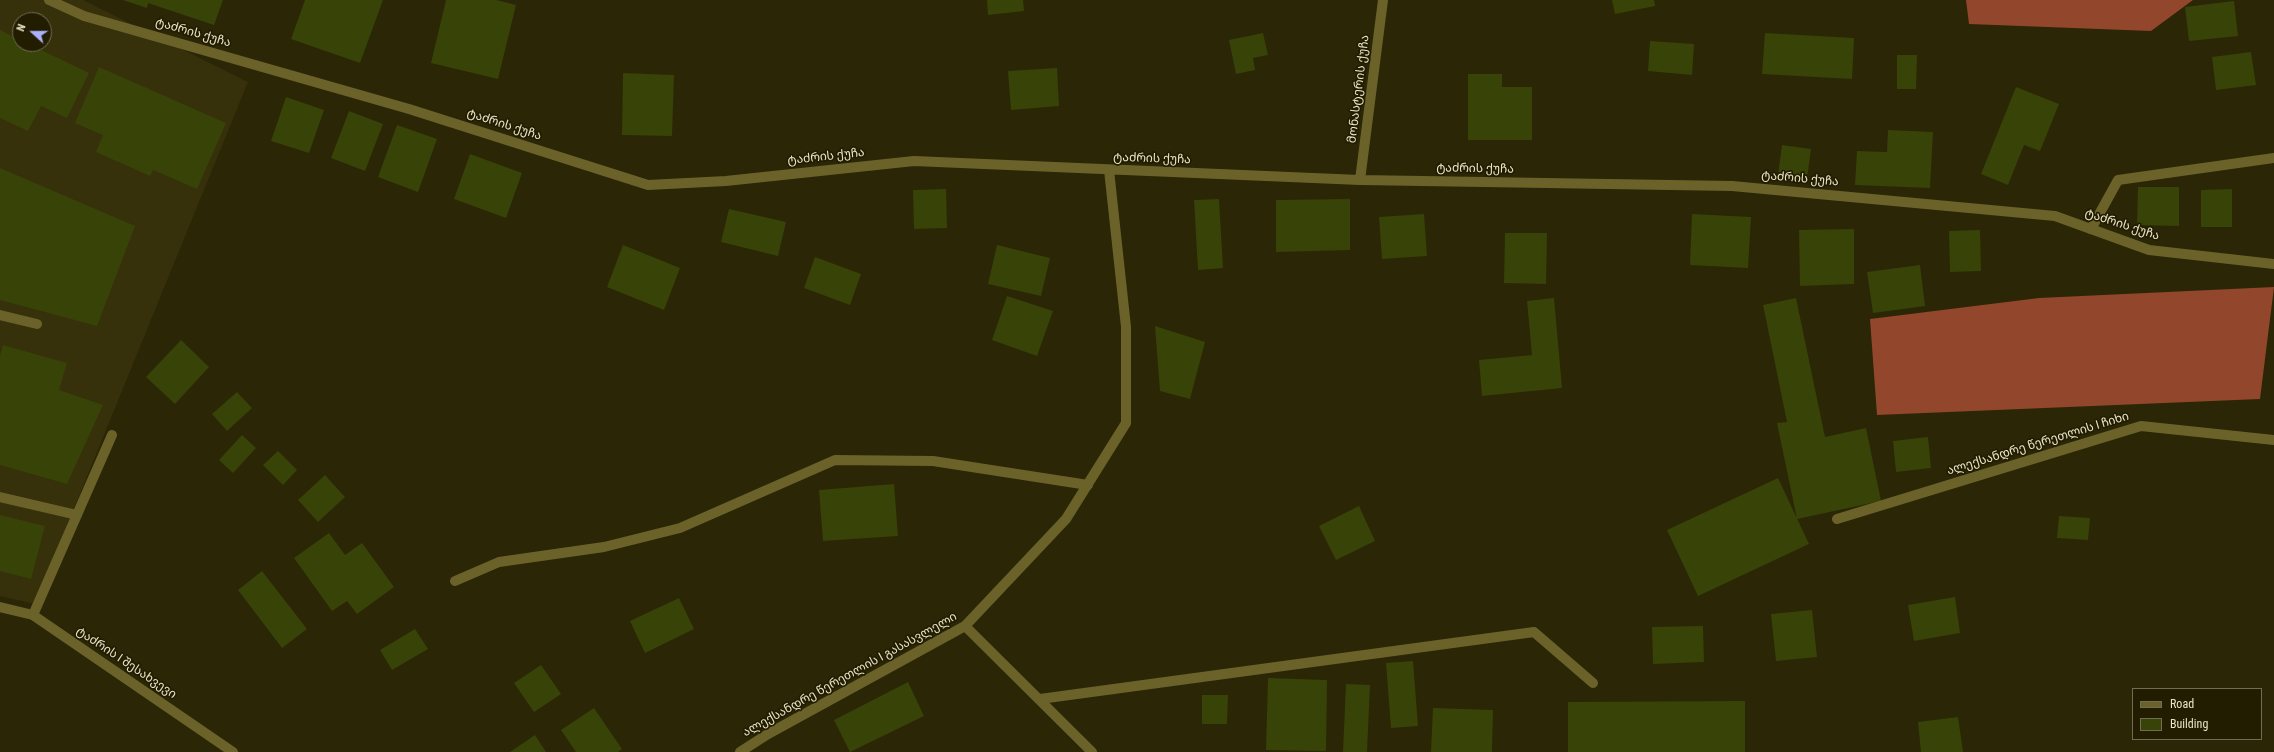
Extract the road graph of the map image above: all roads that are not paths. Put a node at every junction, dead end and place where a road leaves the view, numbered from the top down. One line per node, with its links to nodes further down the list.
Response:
1 (49, 0): 4 (street, ტაძრის ქუჩა)
2 (1383, 0): 5 (street, მონასტერის ქუჩა)
3 (2274, 158): 6 (street)
4 (1108, 170): 5 (street, ტაძრის ქუჩა); 12 (street, ალექსანდრე წერეთლის I გასასვლელი)
5 (1360, 180): 6 (street, ტაძრის ქუჩა)
6 (2090, 229): 7 (street, ტაძრის ქუჩა)
7 (2274, 264)
8 (0, 315): 9 (street)
9 (37, 324)
10 (112, 435): 14 (street)
11 (2274, 440): 15 (street, ალექსანდრე წერეთლის I ჩიხი)
12 (1088, 485): 16 (street); 19 (street, ალექსანდრე წერეთლის I გასასვლელი)
13 (0, 497): 14 (street)
14 (77, 516): 18 (street)
15 (1837, 519)
16 (455, 581)
17 (0, 607): 18 (street, ტაძრის I შესახვევი)
18 (33, 615): 22 (street, ტაძრის I შესახვევი)
19 (965, 626): 21 (street); 23 (street, ალექსანდრე წერეთლის I გასასვლელი)
20 (1593, 683): 21 (street)
21 (1040, 699): 24 (street)
22 (233, 752)
23 (740, 752)
24 (1092, 752)

